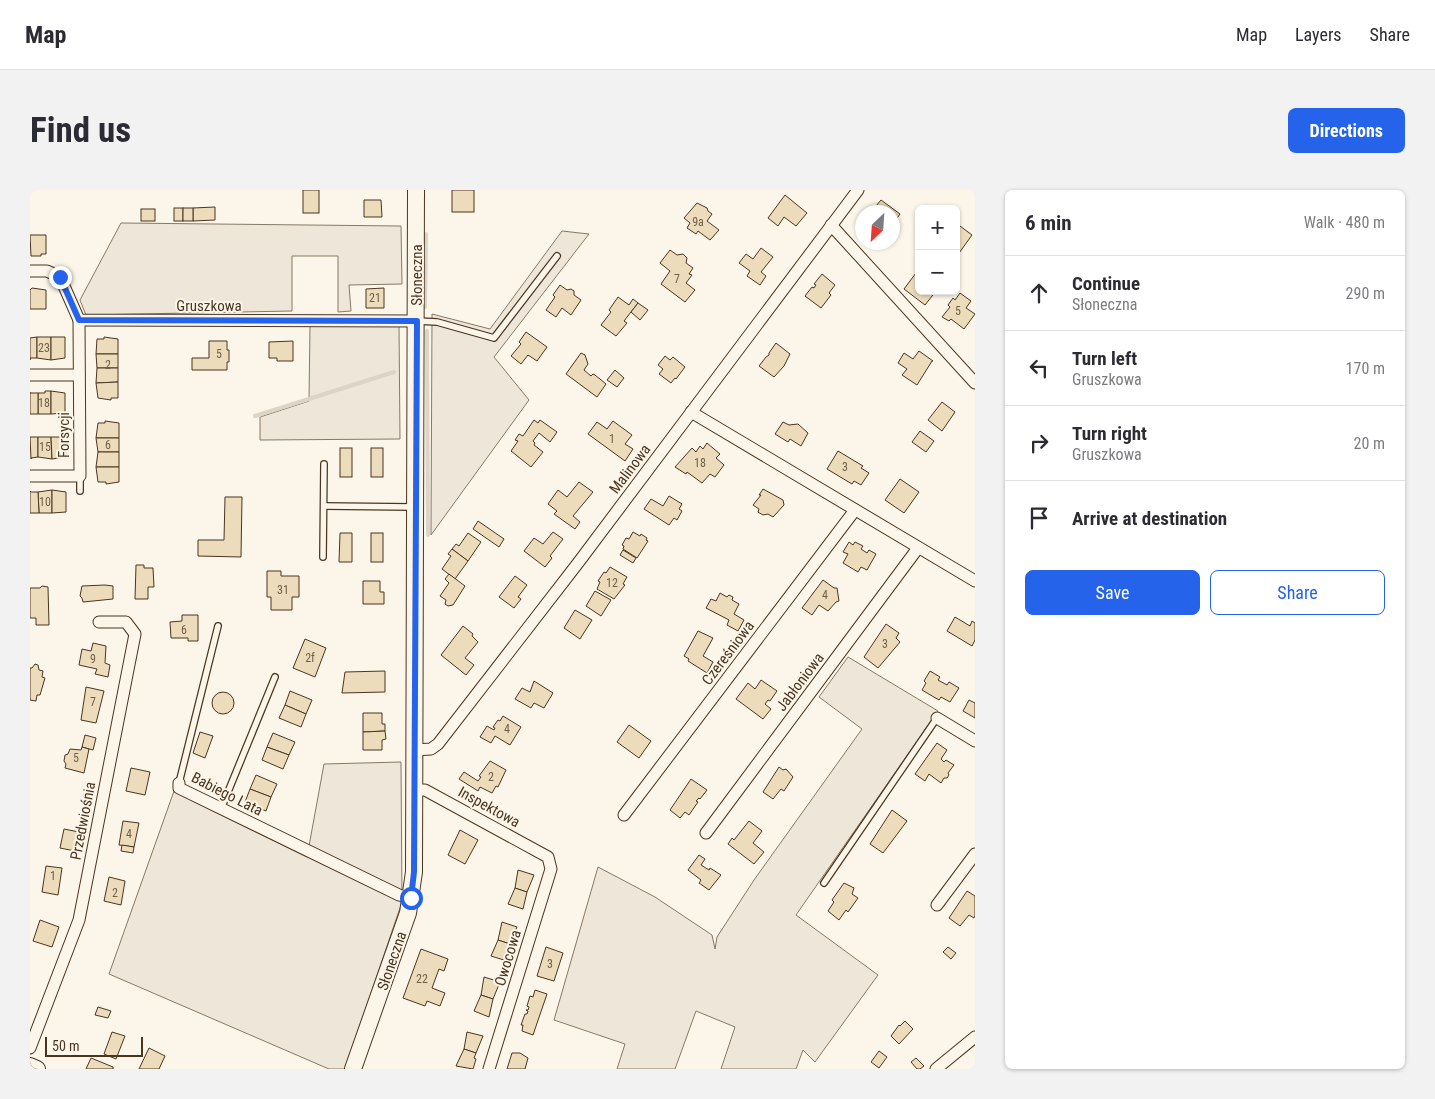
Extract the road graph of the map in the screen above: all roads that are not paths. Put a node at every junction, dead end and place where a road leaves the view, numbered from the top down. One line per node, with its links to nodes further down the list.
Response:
1 (416, 190): 7 (street, Słoneczna)
2 (858, 190): 3 (street, Malinowa)
3 (831, 225): 10 (street); 11 (street, Malinowa)
4 (557, 256): 7 (lane)
5 (30, 271): 6 (street)
6 (79, 320): 7 (street, Gruszkowa); 9 (street, Forsycji)
7 (417, 321): 17 (street, Słoneczna)
8 (30, 375): 9 (street)
9 (79, 375): 14 (street, Forsycji)
10 (975, 383)
11 (691, 412): 18 (street); 27 (street, Malinowa)
12 (324, 464): 16 (lane)
13 (30, 476): 14 (street, Forsycji)
14 (80, 476): 15 (lane)
15 (80, 491)
16 (324, 506): 17 (lane); 20 (lane)
17 (415, 507): 27 (street, Słoneczna)
18 (855, 510): 19 (street); 31 (street, Czereśniowa)
19 (918, 548): 21 (street); 32 (street, Jabłoniowa)
20 (323, 557)
21 (975, 581)
22 (99, 622): 39 (street, Przedwiośnia)
23 (218, 626): 28 (lane, Babiego Lata)
24 (275, 677): 30 (lane)
25 (937, 718): 26 (street); 35 (lane)
26 (975, 741)
27 (414, 750): 29 (street, Słoneczna)
28 (179, 783): 30 (street, Babiego Lata)
29 (414, 790): 34 (street, Inspektowa); 36 (street, Słoneczna)
30 (221, 809): 36 (street, Babiego Lata)
31 (624, 814)
32 (706, 833)
33 (975, 854): 37 (street)
34 (548, 857): 43 (street, Owocowa)
35 (824, 883)
36 (411, 898): 42 (street, Słoneczna)
37 (937, 905)
38 (975, 1037): 44 (street)
39 (30, 1048)
40 (30, 1066): 41 (street)
41 (37, 1069)
42 (353, 1069)
43 (489, 1069)
44 (936, 1069)

